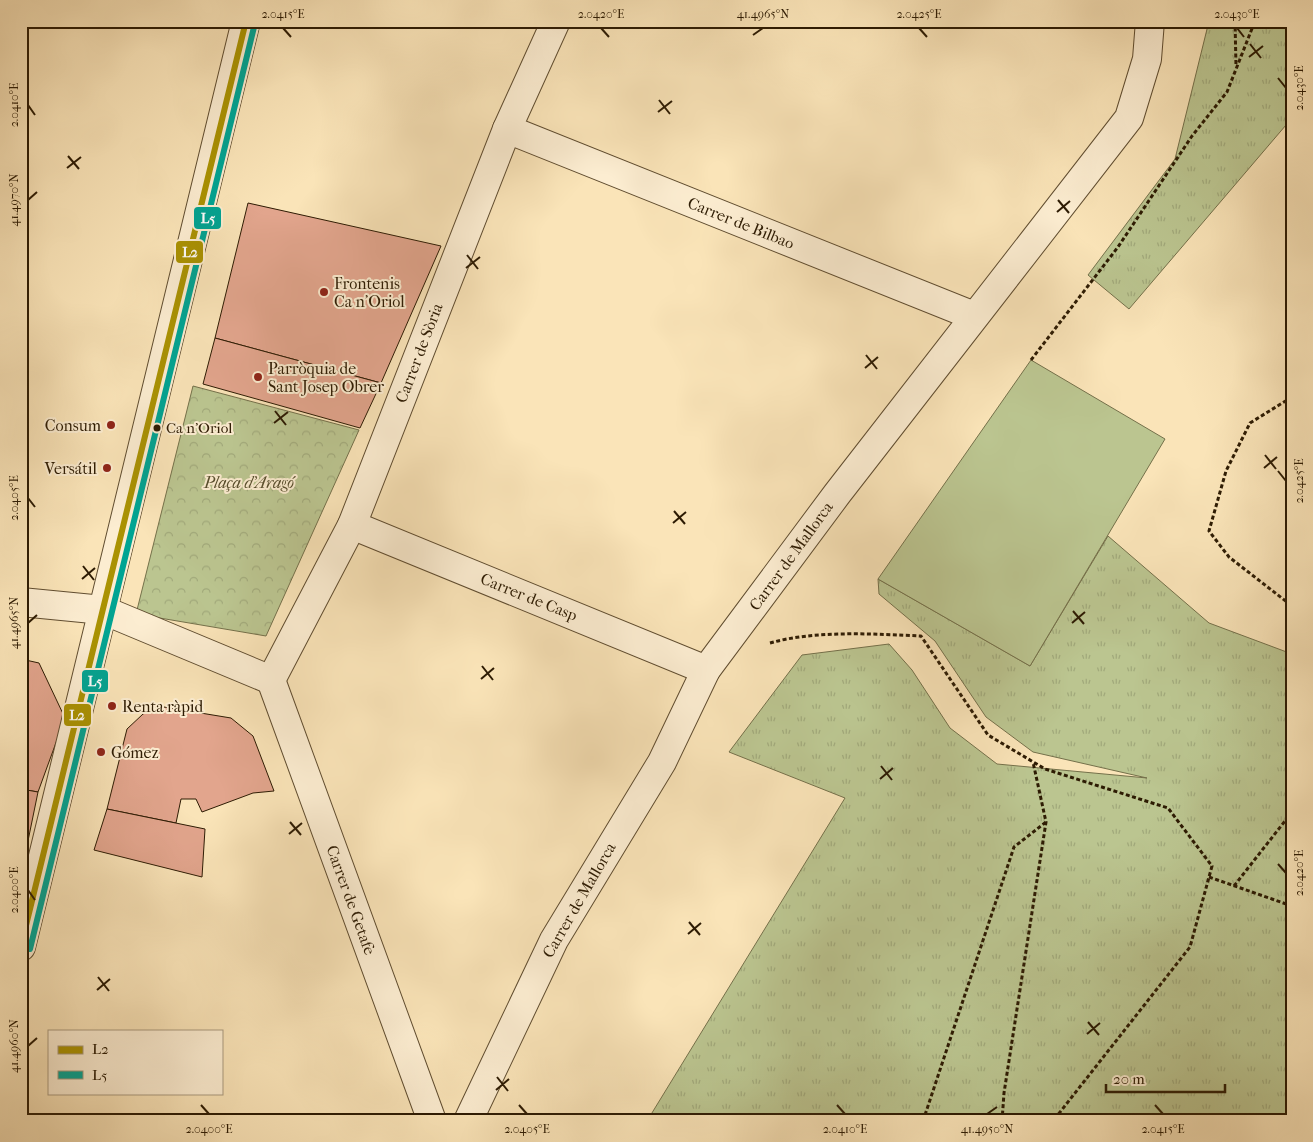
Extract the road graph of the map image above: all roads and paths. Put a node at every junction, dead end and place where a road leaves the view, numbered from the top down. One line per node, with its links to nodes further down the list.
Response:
1 (246, 21): 14 (street)
2 (556, 21): 7 (street, Carrer de Sòria)
3 (1150, 21): 8 (street, Carrer de Mallorca)
4 (1235, 21): 6 (path)
5 (1255, 21): 6 (path)
6 (1237, 68): 9 (path)
7 (508, 129): 8 (street, Carrer de Bilbao); 11 (street, Carrer de Sòria)
8 (974, 316): 16 (street, Carrer de Mallorca)
9 (1031, 360)
10 (1292, 397): 13 (path)
11 (352, 525): 16 (street, Carrer de Casp); 17 (street, Carrer de Sòria)
12 (21, 602): 14 (street)
13 (1292, 606)
14 (103, 610): 17 (street); 24 (street)
15 (768, 644): 18 (path)
16 (706, 670): 26 (street, Carrer de Mallorca)
17 (271, 680): 25 (street, Carrer de Getafe)
18 (1033, 762): 20 (path); 21 (path)
19 (1292, 812): 22 (path)
20 (1046, 822): 27 (path); 28 (path)
21 (1209, 878): 22 (path); 29 (path)
22 (1234, 886): 23 (path)
23 (1292, 906)
24 (21, 947)
25 (432, 1121)
26 (468, 1121)
27 (923, 1121)
28 (1002, 1121)
29 (1054, 1121)

